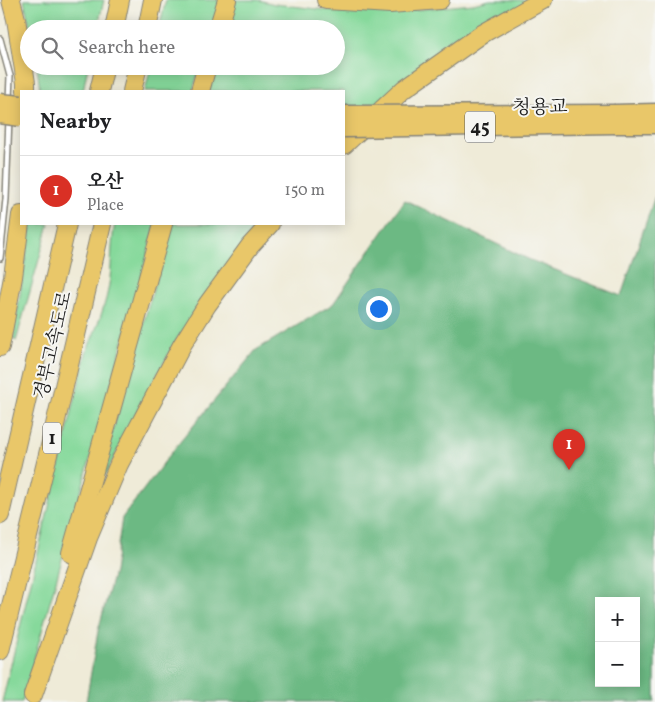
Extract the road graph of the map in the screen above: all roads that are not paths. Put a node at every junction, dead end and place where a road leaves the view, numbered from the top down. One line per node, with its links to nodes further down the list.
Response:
1 (11, 0): 12 (highway)
2 (120, 0): 8 (highway)
3 (153, 0): 9 (highway)
4 (227, 0): 10 (highway)
5 (326, 0): 6 (highway)
6 (440, 0)
7 (543, 0): 30 (highway)
8 (116, 20)
9 (148, 20)
10 (221, 20)
11 (0, 39): 36 (lane)
12 (20, 45)
13 (25, 75): 17 (highway)
14 (103, 75): 18 (highway)
15 (136, 75): 19 (highway)
16 (204, 75): 20 (highway)
17 (26, 90)
18 (99, 90)
19 (132, 90)
20 (200, 90)
21 (0, 102): 22 (highway, bridge)
22 (20, 104)
23 (655, 112): 27 (highway, 45)
24 (345, 114): 27 (highway, 청용교 / 45, bridge)
25 (0, 115): 26 (highway, bridge)
26 (20, 118)
27 (616, 119): 28 (highway, 45); 29 (highway, 청용교 / 45, bridge)
28 (655, 125)
29 (345, 129)
30 (345, 143)
31 (20, 223): 37 (highway)
32 (67, 225): 38 (highway, 경부고속도로 / 1)
33 (102, 225): 39 (highway, 경부고속도로 / 1)
34 (163, 225): 40 (highway)
35 (269, 225): 40 (highway)
36 (0, 258)
37 (0, 347)
38 (0, 515)
39 (0, 651)
40 (32, 698)

